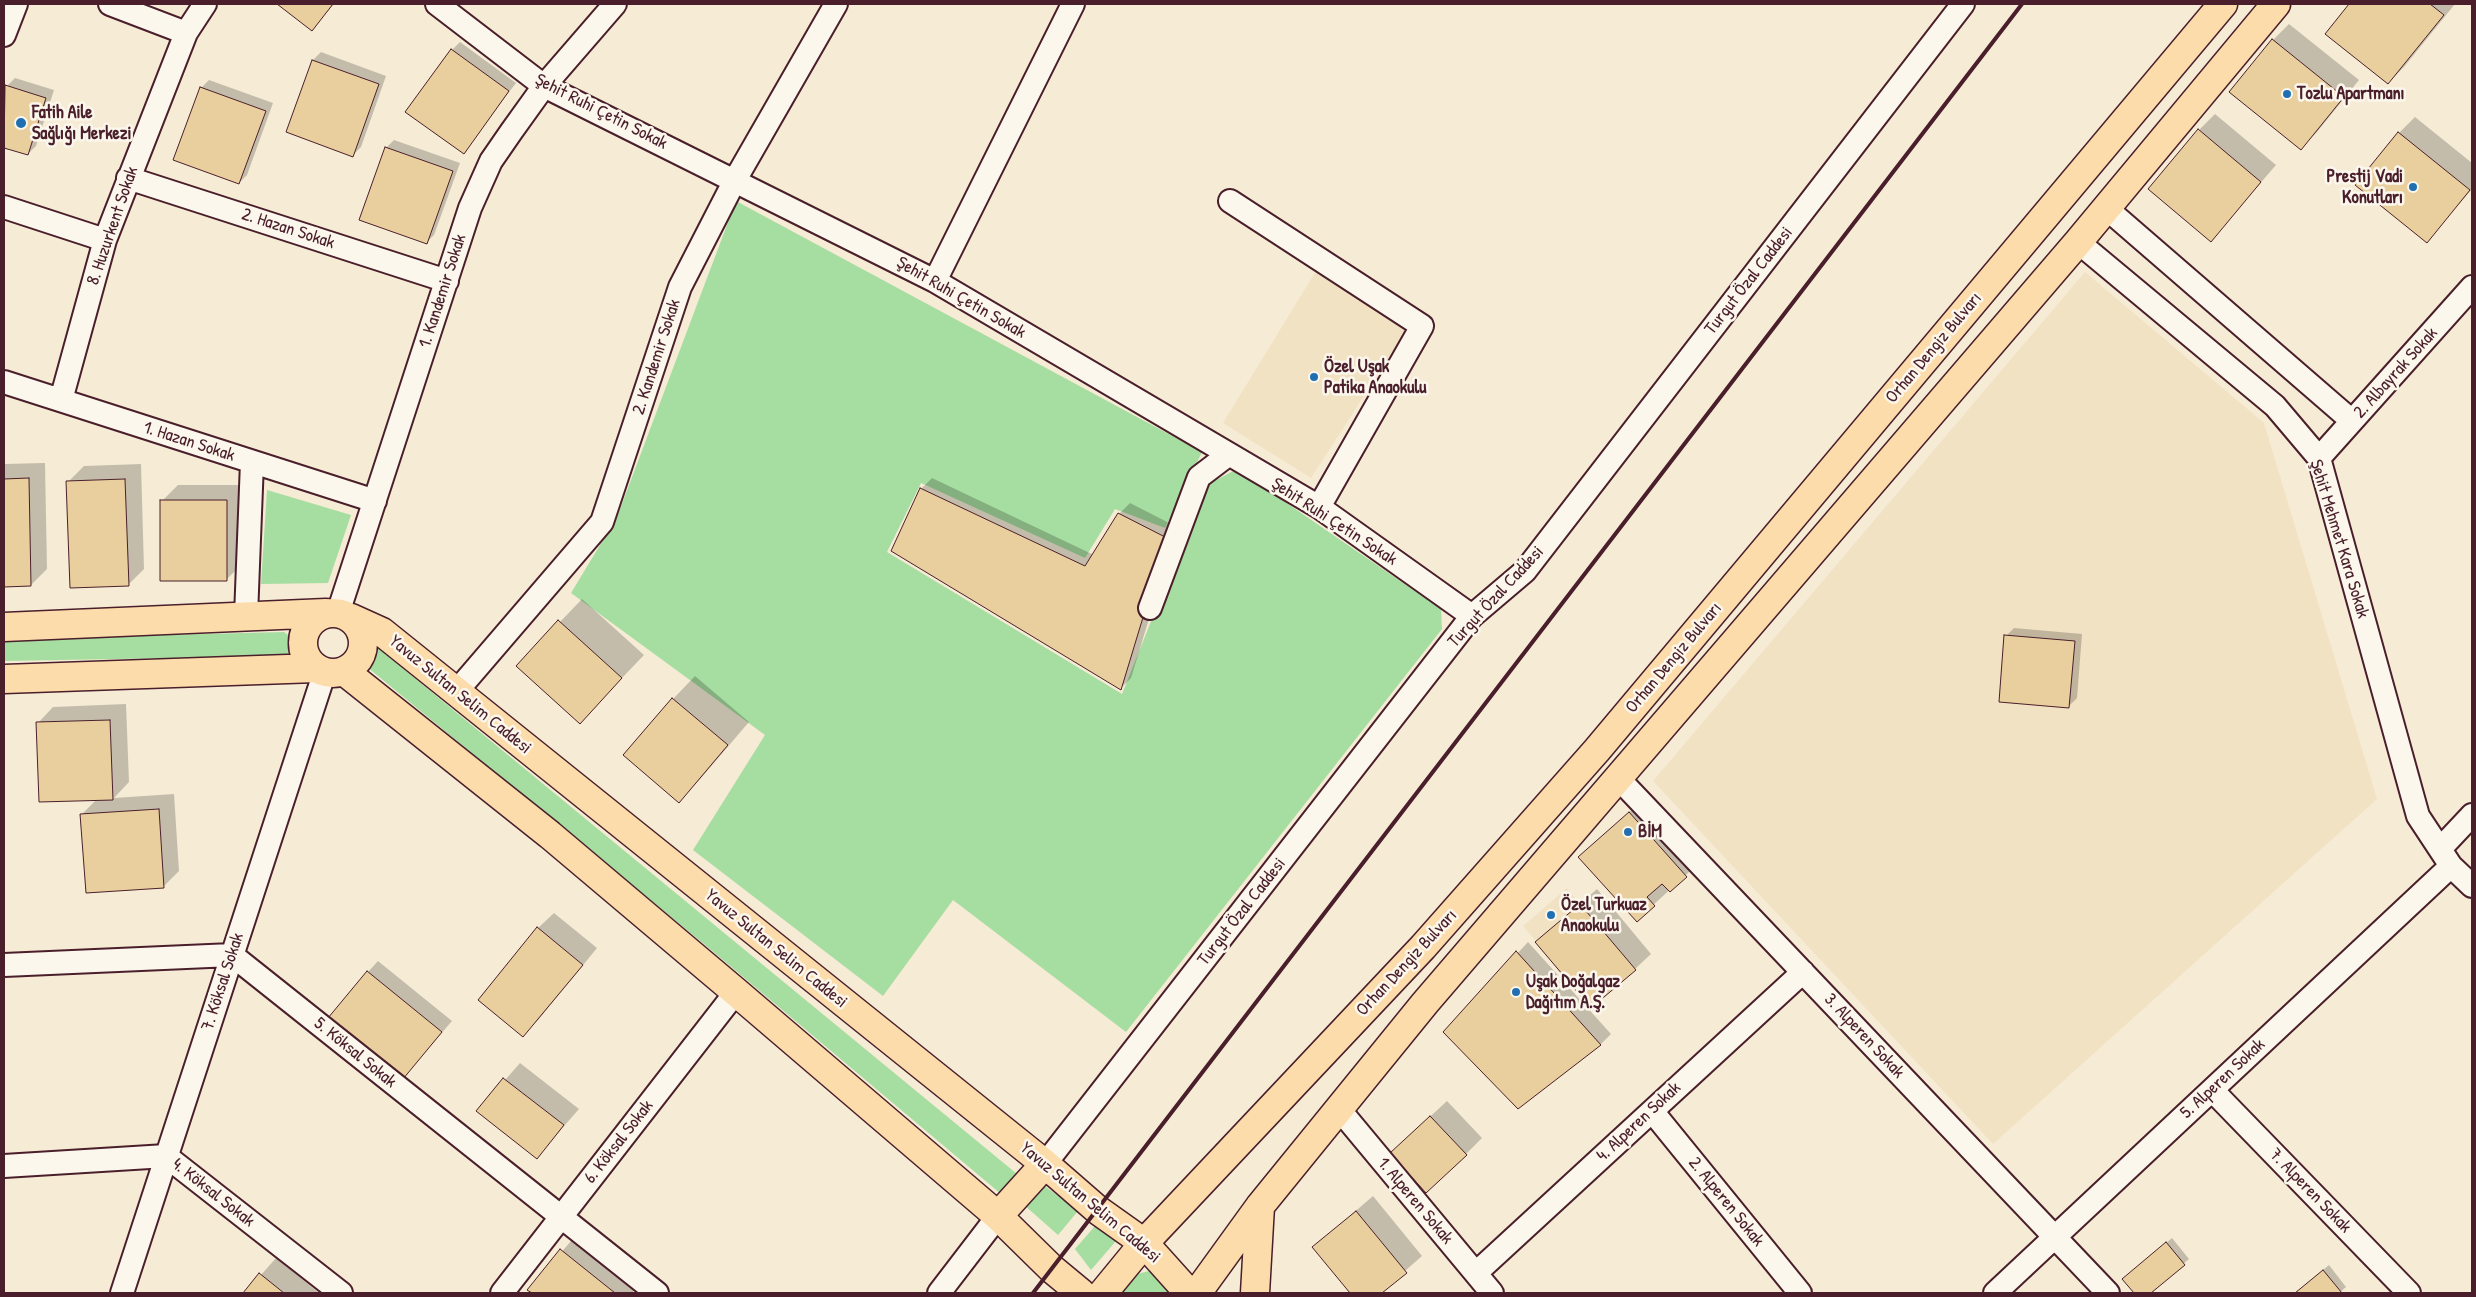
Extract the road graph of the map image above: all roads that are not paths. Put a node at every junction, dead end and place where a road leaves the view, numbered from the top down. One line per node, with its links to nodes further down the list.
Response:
1 (16, 4): 12 (street)
2 (110, 4): 11 (street)
3 (205, 4): 11 (street, 8. Huzurkent Sokak)
4 (437, 4): 13 (street, Şehit Ruhi Çetin Sokak)
5 (615, 4): 13 (street, 1. Kandemir Sokak)
6 (836, 4): 15 (street, 2. Kandemir Sokak)
7 (1074, 4): 21 (street)
8 (1963, 4): 35 (street, Turgut Özal Caddesi)
9 (2223, 4): 58 (main road, Orhan Dengiz Bulvarı)
10 (2276, 4): 18 (main road, Orhan Dengiz Bulvarı)
11 (186, 33): 14 (street, 8. Huzurkent Sokak)
12 (4, 35)
13 (544, 86): 15 (street, Şehit Ruhi Çetin Sokak); 22 (street, 1. Kandemir Sokak)
14 (128, 178): 19 (street, 8. Huzurkent Sokak); 22 (street, 2. Hazan Sokak)
15 (735, 180): 21 (street, Şehit Ruhi Çetin Sokak); 39 (street, 2. Kandemir Sokak)
16 (1230, 201): 31 (street)
17 (4, 207): 19 (street)
18 (2106, 208): 20 (main road, Orhan Dengiz Bulvarı); 26 (street)
19 (105, 240): 25 (street, 8. Huzurkent Sokak)
20 (2078, 242): 28 (street, Şehit Mehmet Kara Sokak); 40 (main road, Orhan Dengiz Bulvarı)
21 (935, 280): 27 (street, Şehit Ruhi Çetin Sokak)
22 (447, 281): 30 (street, 1. Kandemir Sokak)
23 (2472, 287): 26 (street, 2. Albayrak Sokak)
24 (4, 382): 25 (street, 1. Hazan Sokak)
25 (61, 400): 29 (street, 1. Hazan Sokak)
26 (2352, 421): 28 (street, 2. Albayrak Sokak)
27 (1228, 456): 31 (street, Şehit Ruhi Çetin Sokak); 32 (street)
28 (2319, 458): 42 (street, Şehit Mehmet Kara Sokak)
29 (252, 462): 30 (street, 1. Hazan Sokak); 34 (street)
30 (375, 501): 33 (street, 1. Kandemir Sokak)
31 (1319, 507): 35 (street, Şehit Ruhi Çetin Sokak)
32 (1150, 608)
33 (338, 615): 34 (main road, Yavuz Sultan Selim Caddesi); 37 (main road); 37 (main road); 39 (main road, Yavuz Sultan Selim Caddesi)
34 (246, 616): 36 (main road, Yavuz Sultan Selim Caddesi)
35 (1472, 616): 52 (street, Turgut Özal Caddesi)
36 (4, 627)
37 (328, 670): 38 (main road); 44 (street, 7. Köksal Sokak); 47 (main road)
38 (4, 679)
39 (456, 692): 52 (main road, Yavuz Sultan Selim Caddesi)
40 (1619, 779): 46 (street, 3. Alperen Sokak); 49 (main road, Orhan Dengiz Bulvarı)
41 (2472, 814): 42 (street, 5. Alperen Sokak)
42 (2445, 858): 43 (street, Şehit Mehmet Kara Sokak); 48 (street, 5. Alperen Sokak)
43 (2472, 886)
44 (232, 955): 45 (street); 51 (street, 7. Köksal Sokak); 56 (street, 5. Köksal Sokak)
45 (4, 965)
46 (1802, 972): 50 (street, 4. Alperen Sokak); 57 (street, 3. Alperen Sokak)
47 (736, 992): 55 (main road); 56 (street, 6. Köksal Sokak)
48 (2212, 1090): 57 (street, 5. Alperen Sokak); 74 (street, 7. Alperen Sokak)
49 (1339, 1109): 54 (main road, Orhan Dengiz Bulvarı); 59 (street, 1. Alperen Sokak)
50 (1652, 1111): 59 (street, 4. Alperen Sokak); 71 (street, 2. Alperen Sokak)
51 (166, 1156): 53 (street, 4. Köksal Sokak); 60 (street, 7. Köksal Sokak); 61 (street, 4. Köksal Sokak)
52 (1045, 1164): 55 (main road); 58 (main road, Yavuz Sultan Selim Caddesi)
53 (4, 1166)
54 (1260, 1206): 68 (main road, Orhan Dengiz Bulvarı); 69 (main road)
55 (998, 1216): 64 (street); 65 (main road)
56 (560, 1218): 62 (street, 6. Köksal Sokak); 63 (street, 5. Köksal Sokak)
57 (2055, 1237): 72 (street, 5. Alperen Sokak); 73 (street, 3. Alperen Sokak)
58 (1144, 1243): 66 (main road, Orhan Dengiz Bulvarı); 67 (main road, Yavuz Sultan Selim Caddesi)
59 (1476, 1274): 70 (street, 1. Alperen Sokak)
60 (122, 1293)
61 (341, 1293)
62 (502, 1293)
63 (657, 1293)
64 (940, 1293)
65 (1081, 1293)
66 (1103, 1293)
67 (1190, 1293)
68 (1197, 1293)
69 (1255, 1293)
70 (1492, 1293)
71 (1800, 1293)
72 (1995, 1293)
73 (2108, 1293)
74 (2409, 1293)

